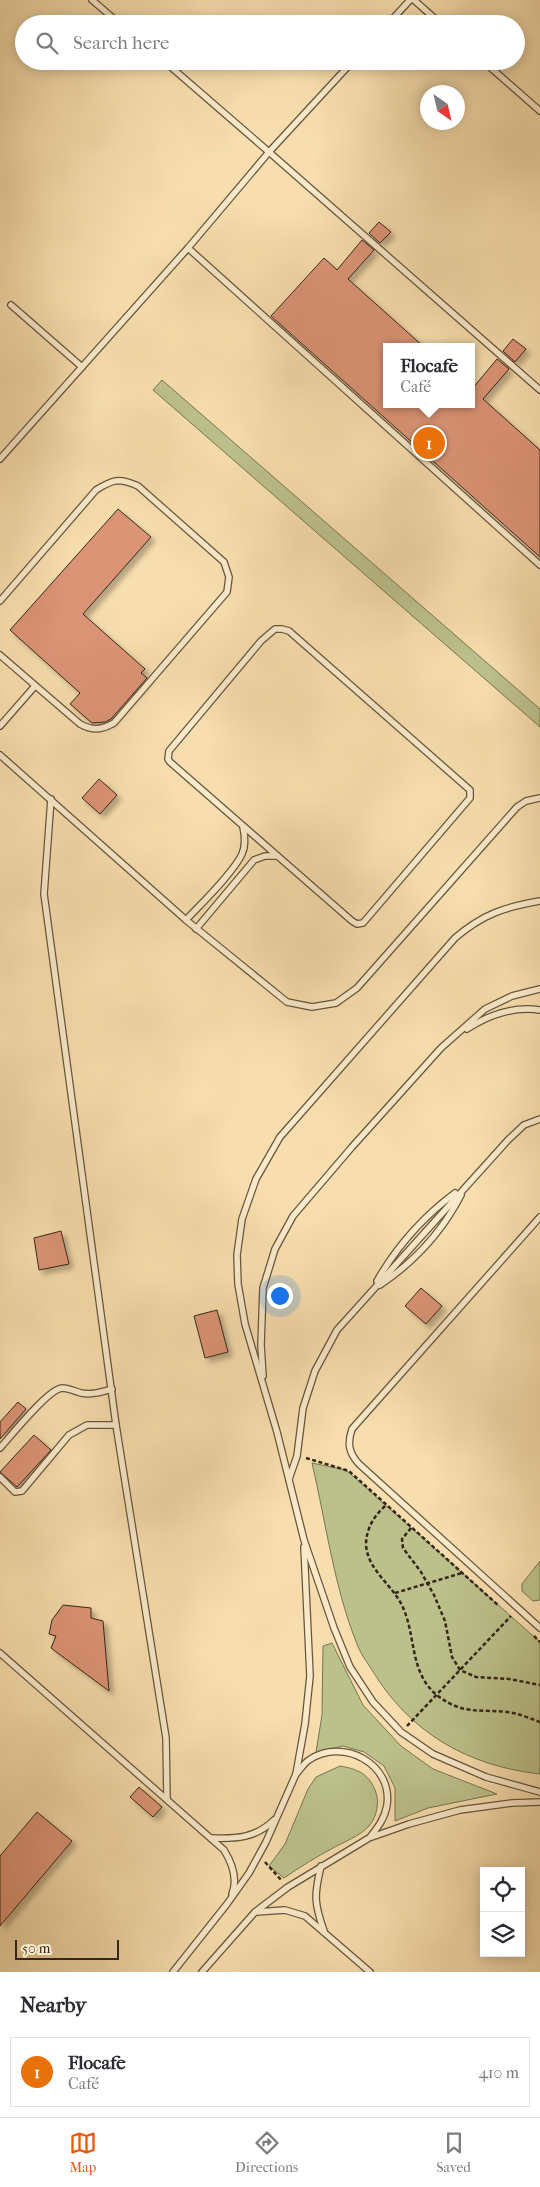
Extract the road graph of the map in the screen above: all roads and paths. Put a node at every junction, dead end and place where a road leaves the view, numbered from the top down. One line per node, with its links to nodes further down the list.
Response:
1 (92, 0): 3 (lane)
2 (412, 0): 4 (lane); 5 (lane)
3 (110, 15)
4 (397, 15)
5 (430, 15)
6 (174, 70): 10 (lane)
7 (345, 70): 10 (lane)
8 (493, 70): 9 (lane)
9 (540, 111)
10 (269, 152): 11 (lane); 14 (lane)
11 (188, 248): 13 (lane); 16 (lane)
12 (12, 305): 13 (lane)
13 (82, 367): 15 (lane)
14 (540, 390)
15 (0, 459)
16 (540, 565)
17 (0, 601): 19 (lane)
18 (0, 655): 19 (lane)
19 (35, 686): 20 (lane)
20 (0, 726)
21 (0, 755): 23 (lane)
22 (540, 798): 28 (lane)
23 (51, 799): 27 (lane); 37 (lane)
24 (244, 827): 25 (lane); 25 (lane); 27 (lane)
25 (277, 856): 28 (lane)
26 (540, 901): 36 (lane)
27 (186, 920): 28 (lane)
28 (196, 928)
29 (540, 989): 31 (lane)
30 (540, 1010): 31 (lane)
31 (441, 1048): 36 (lane)
32 (540, 1119): 33 (lane)
33 (465, 1186): 35 (lane); 35 (lane)
34 (540, 1217): 51 (lane)
35 (372, 1290): 40 (lane)
36 (264, 1388): 42 (lane)
37 (112, 1389): 38 (lane); 39 (lane)
38 (116, 1425): 41 (lane); 62 (lane)
39 (0, 1448)
40 (297, 1456): 42 (lane); 43 (path)
41 (0, 1477)
42 (289, 1479): 45 (lane)
43 (385, 1506): 44 (path); 48 (path)
44 (411, 1528): 46 (path); 47 (path)
45 (304, 1540): 59 (lane); 60 (lane)
46 (462, 1573): 47 (path); 49 (path)
47 (428, 1583): 48 (path); 55 (path)
48 (395, 1593): 57 (path)
49 (504, 1610)
50 (518, 1622): 55 (path)
51 (540, 1628)
52 (533, 1636): 53 (path)
53 (540, 1642)
54 (0, 1653): 62 (lane)
55 (460, 1670): 56 (path); 57 (path)
56 (540, 1685)
57 (437, 1695): 58 (path); 59 (path)
58 (540, 1722)
59 (401, 1732): 61 (lane)
60 (296, 1774): 64 (lane); 66 (lane)
61 (540, 1792)
62 (167, 1799): 65 (lane)
63 (540, 1802): 66 (lane)
64 (278, 1816): 65 (lane); 67 (lane)
65 (212, 1838): 70 (lane)
66 (370, 1838): 68 (lane)
67 (259, 1855): 69 (path); 70 (lane)
68 (322, 1866): 69 (lane); 72 (lane)
69 (288, 1887): 71 (lane)
70 (228, 1904): 73 (lane)
71 (255, 1912): 72 (lane); 74 (lane)
72 (324, 1931): 75 (lane)
73 (172, 1972)
74 (202, 1972)
75 (370, 1972)

